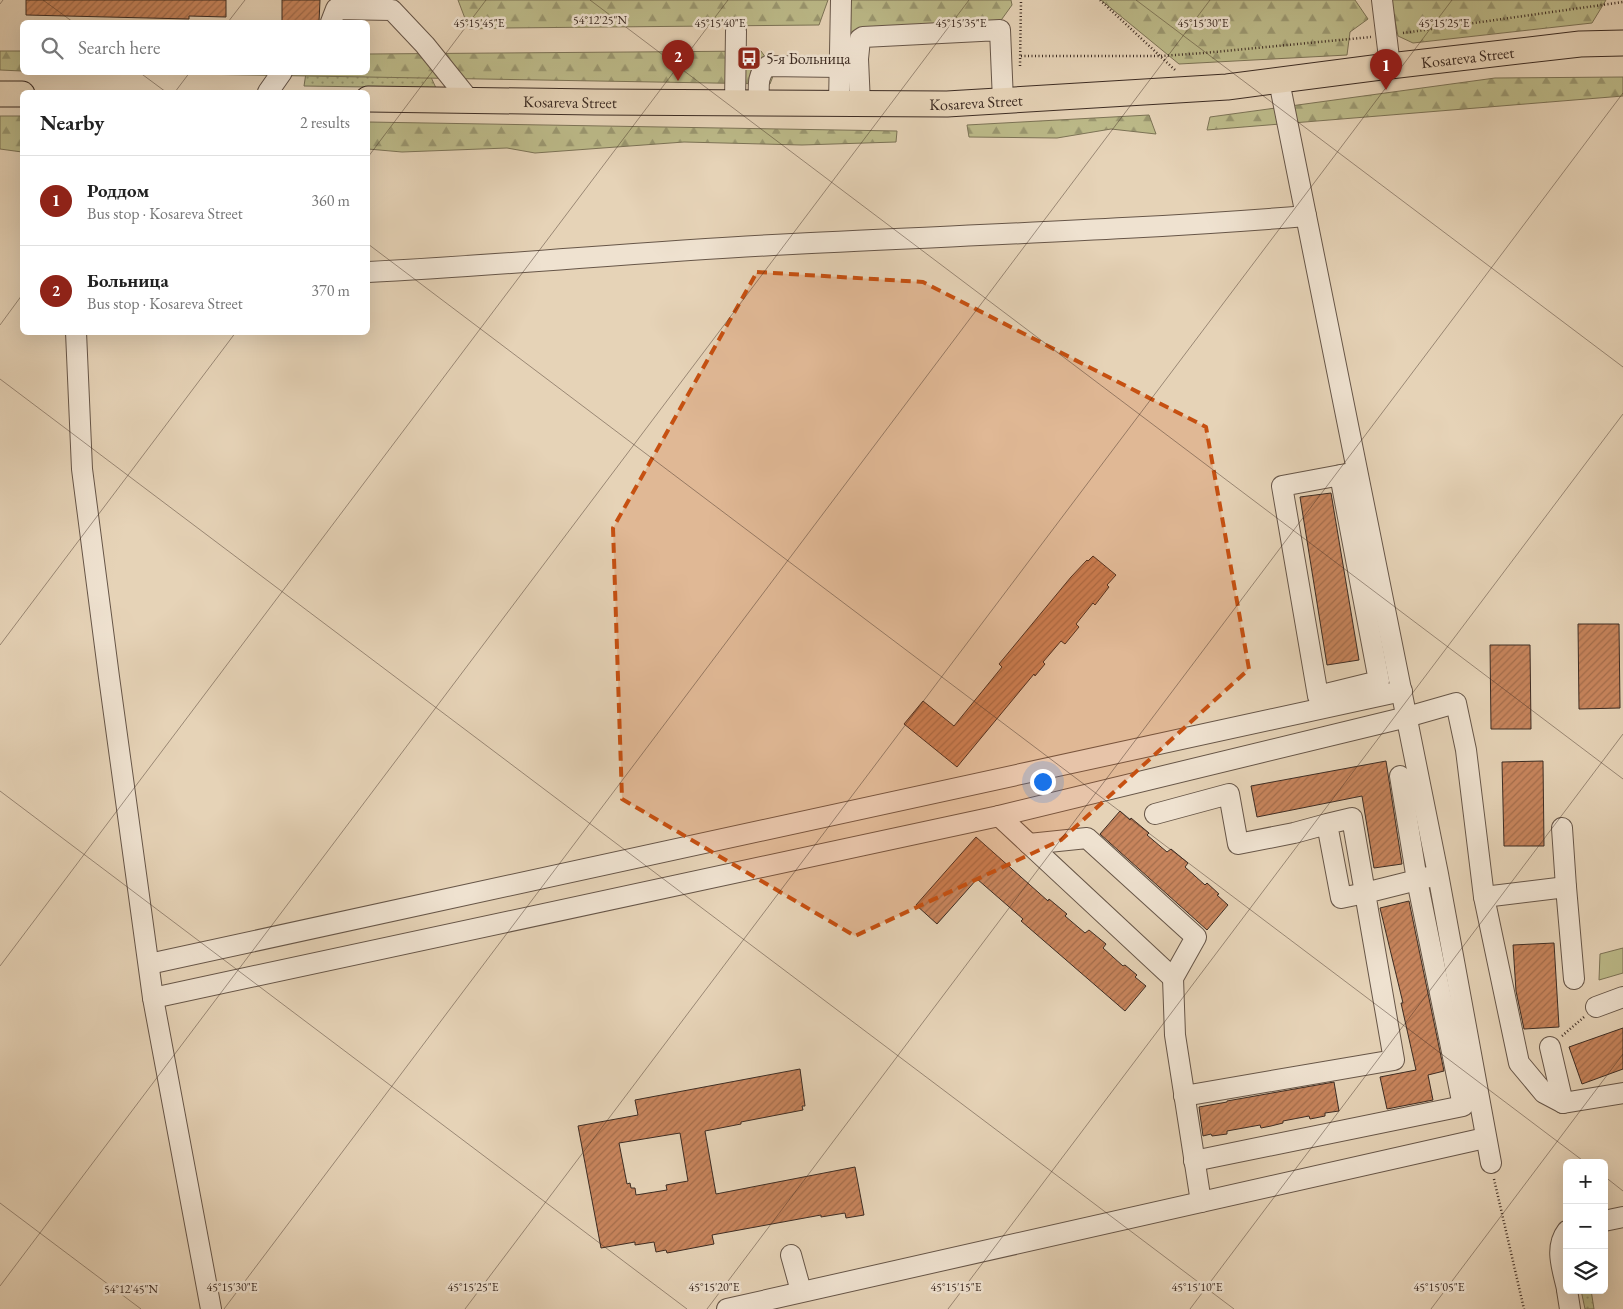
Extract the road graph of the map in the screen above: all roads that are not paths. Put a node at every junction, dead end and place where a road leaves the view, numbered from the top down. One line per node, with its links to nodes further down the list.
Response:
1 (841, 0): 9 (lane)
2 (1382, 0): 8 (lane)
3 (332, 20): 16 (lane)
4 (736, 31): 18 (lane)
5 (1623, 35): 7 (main road, Kosareva Street)
6 (1623, 43): 7 (main road, Kosareva Street)
7 (1580, 44): 8 (main road, Kosareva Street)
8 (1390, 66): 11 (main road, Kosareva Street)
9 (840, 67): 18 (lane); 19 (lane)
10 (280, 75): 12 (lane)
11 (1279, 81): 17 (main road, Kosareva Street); 20 (lane)
12 (269, 90)
13 (0, 94): 14 (main road)
14 (20, 94)
15 (370, 99): 16 (main road, Kosareva Street)
16 (470, 101): 18 (main road, Kosareva Street)
17 (1003, 101): 19 (main road, Kosareva Street); 19 (lane)
18 (747, 103): 19 (main road, Kosareva Street)
19 (850, 104)
20 (1306, 216): 21 (lane); 23 (lane)
21 (370, 272)
22 (76, 335): 36 (lane)
23 (1349, 473): 23 (lane); 24 (lane)
24 (1402, 691): 25 (lane); 36 (lane)
25 (1407, 717): 28 (lane); 31 (lane); 35 (lane)
26 (1400, 776): 32 (lane)
27 (1155, 814): 34 (lane)
28 (999, 816): 30 (lane); 40 (lane)
29 (1562, 828): 33 (lane)
30 (1029, 844): 37 (lane); 37 (lane)
31 (1438, 874): 32 (lane); 46 (lane)
32 (1417, 880): 34 (lane); 47 (lane)
33 (1566, 887): 35 (lane); 38 (lane)
34 (1365, 893): 44 (lane)
35 (1484, 897): 45 (lane)
36 (149, 964): 40 (lane)
37 (1173, 978): 44 (lane)
38 (1574, 979)
39 (1623, 997): 41 (lane)
40 (153, 998): 57 (lane)
41 (1596, 1007)
42 (1550, 1047): 45 (lane)
43 (1623, 1094): 45 (lane)
44 (1184, 1096): 47 (lane)
45 (1563, 1103)
46 (1485, 1138): 48 (lane); 49 (lane)
47 (1194, 1161): 49 (lane)
48 (1491, 1163)
49 (1200, 1202): 55 (lane)
50 (1623, 1217): 51 (lane)
51 (1608, 1220)
52 (1563, 1237): 54 (lane)
53 (791, 1255): 55 (lane)
54 (1563, 1268)
55 (801, 1292): 58 (lane)
56 (1568, 1294): 59 (lane)
57 (211, 1309)
58 (727, 1309)
59 (1570, 1309)

